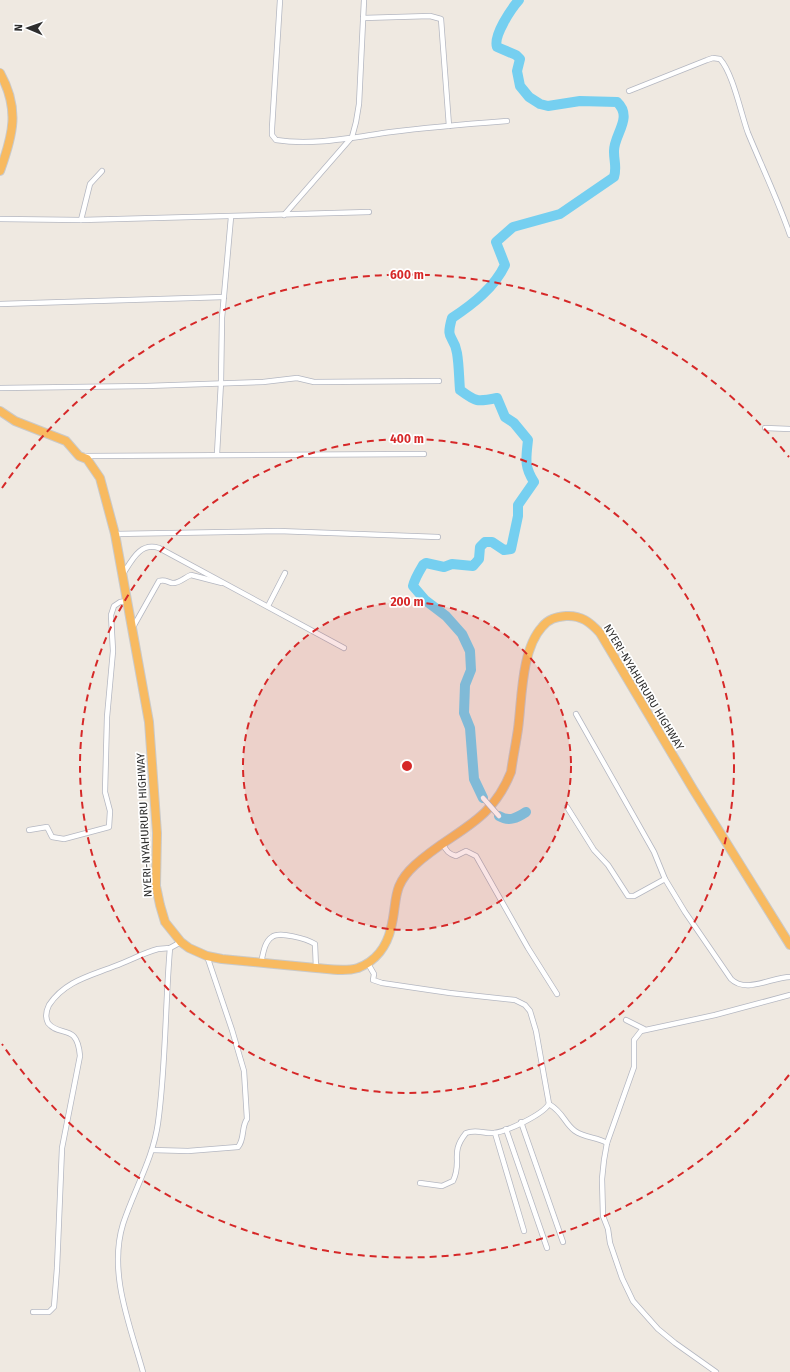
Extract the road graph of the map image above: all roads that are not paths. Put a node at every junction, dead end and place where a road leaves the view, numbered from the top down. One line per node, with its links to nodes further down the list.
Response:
1 (280, 0): 8 (street)
2 (364, 0): 3 (street)
3 (363, 18): 7 (street); 8 (street)
4 (0, 73): 9 (highway)
5 (629, 91): 16 (street)
6 (507, 120): 7 (street)
7 (449, 126): 8 (street)
8 (352, 137): 12 (street)
9 (0, 171)
10 (102, 171): 15 (street)
11 (369, 212): 12 (street)
12 (284, 215): 13 (street)
13 (230, 217): 15 (street); 17 (street)
14 (0, 219): 15 (street)
15 (81, 220)
16 (790, 235)
17 (224, 297): 18 (street); 20 (street)
18 (0, 304)
19 (439, 381): 20 (street)
20 (221, 382): 21 (street); 25 (street)
21 (0, 388)
22 (0, 410): 27 (highway, NYERI-NYAHURURU HIGHWAY)
23 (765, 428): 24 (street)
24 (790, 430)
25 (217, 454): 26 (street); 27 (street)
26 (424, 454)
27 (79, 456): 28 (highway, NYERI-NYAHURURU HIGHWAY)
28 (115, 534): 29 (street); 31 (highway, NYERI-NYAHURURU HIGHWAY)
29 (438, 537)
30 (286, 573): 34 (street)
31 (122, 575): 32 (street); 33 (highway, NYERI-NYAHURURU HIGHWAY)
32 (231, 586): 34 (street); 35 (street)
33 (127, 601): 35 (highway, NYERI-NYAHURURU HIGHWAY); 41 (street)
34 (268, 606): 36 (street)
35 (132, 629): 44 (highway, NYERI-NYAHURURU HIGHWAY)
36 (344, 648)
37 (576, 714): 43 (street)
38 (483, 798): 40 (street, bridge)
39 (567, 807): 43 (street)
40 (499, 816)
41 (29, 830)
42 (443, 844): 45 (highway, NYERI-NYAHURURU HIGHWAY); 48 (highway, NYERI-NYAHURURU HIGHWAY); 52 (street)
43 (665, 879): 51 (street)
44 (181, 942): 46 (street); 47 (highway, NYERI-NYAHURURU HIGHWAY)
45 (790, 945)
46 (170, 948): 61 (street); 66 (street)
47 (207, 956): 49 (highway, NYERI-NYAHURURU HIGHWAY); 61 (street)
48 (367, 962): 50 (highway, NYERI-NYAHURURU HIGHWAY); 56 (street)
49 (260, 963): 50 (highway, NYERI-NYAHURURU HIGHWAY); 50 (street)
50 (316, 968)
51 (790, 977)
52 (557, 994)
53 (790, 995): 55 (street)
54 (626, 1020): 55 (street)
55 (644, 1029): 60 (street)
56 (549, 1104): 57 (street); 60 (street)
57 (521, 1122): 58 (street); 64 (street)
58 (506, 1129): 59 (street); 65 (street)
59 (495, 1133): 62 (street); 63 (street)
60 (607, 1143): 68 (street)
61 (152, 1150): 67 (street)
62 (420, 1183)
63 (524, 1231)
64 (563, 1242)
65 (547, 1248)
66 (33, 1312)
67 (143, 1372)
68 (716, 1372)

